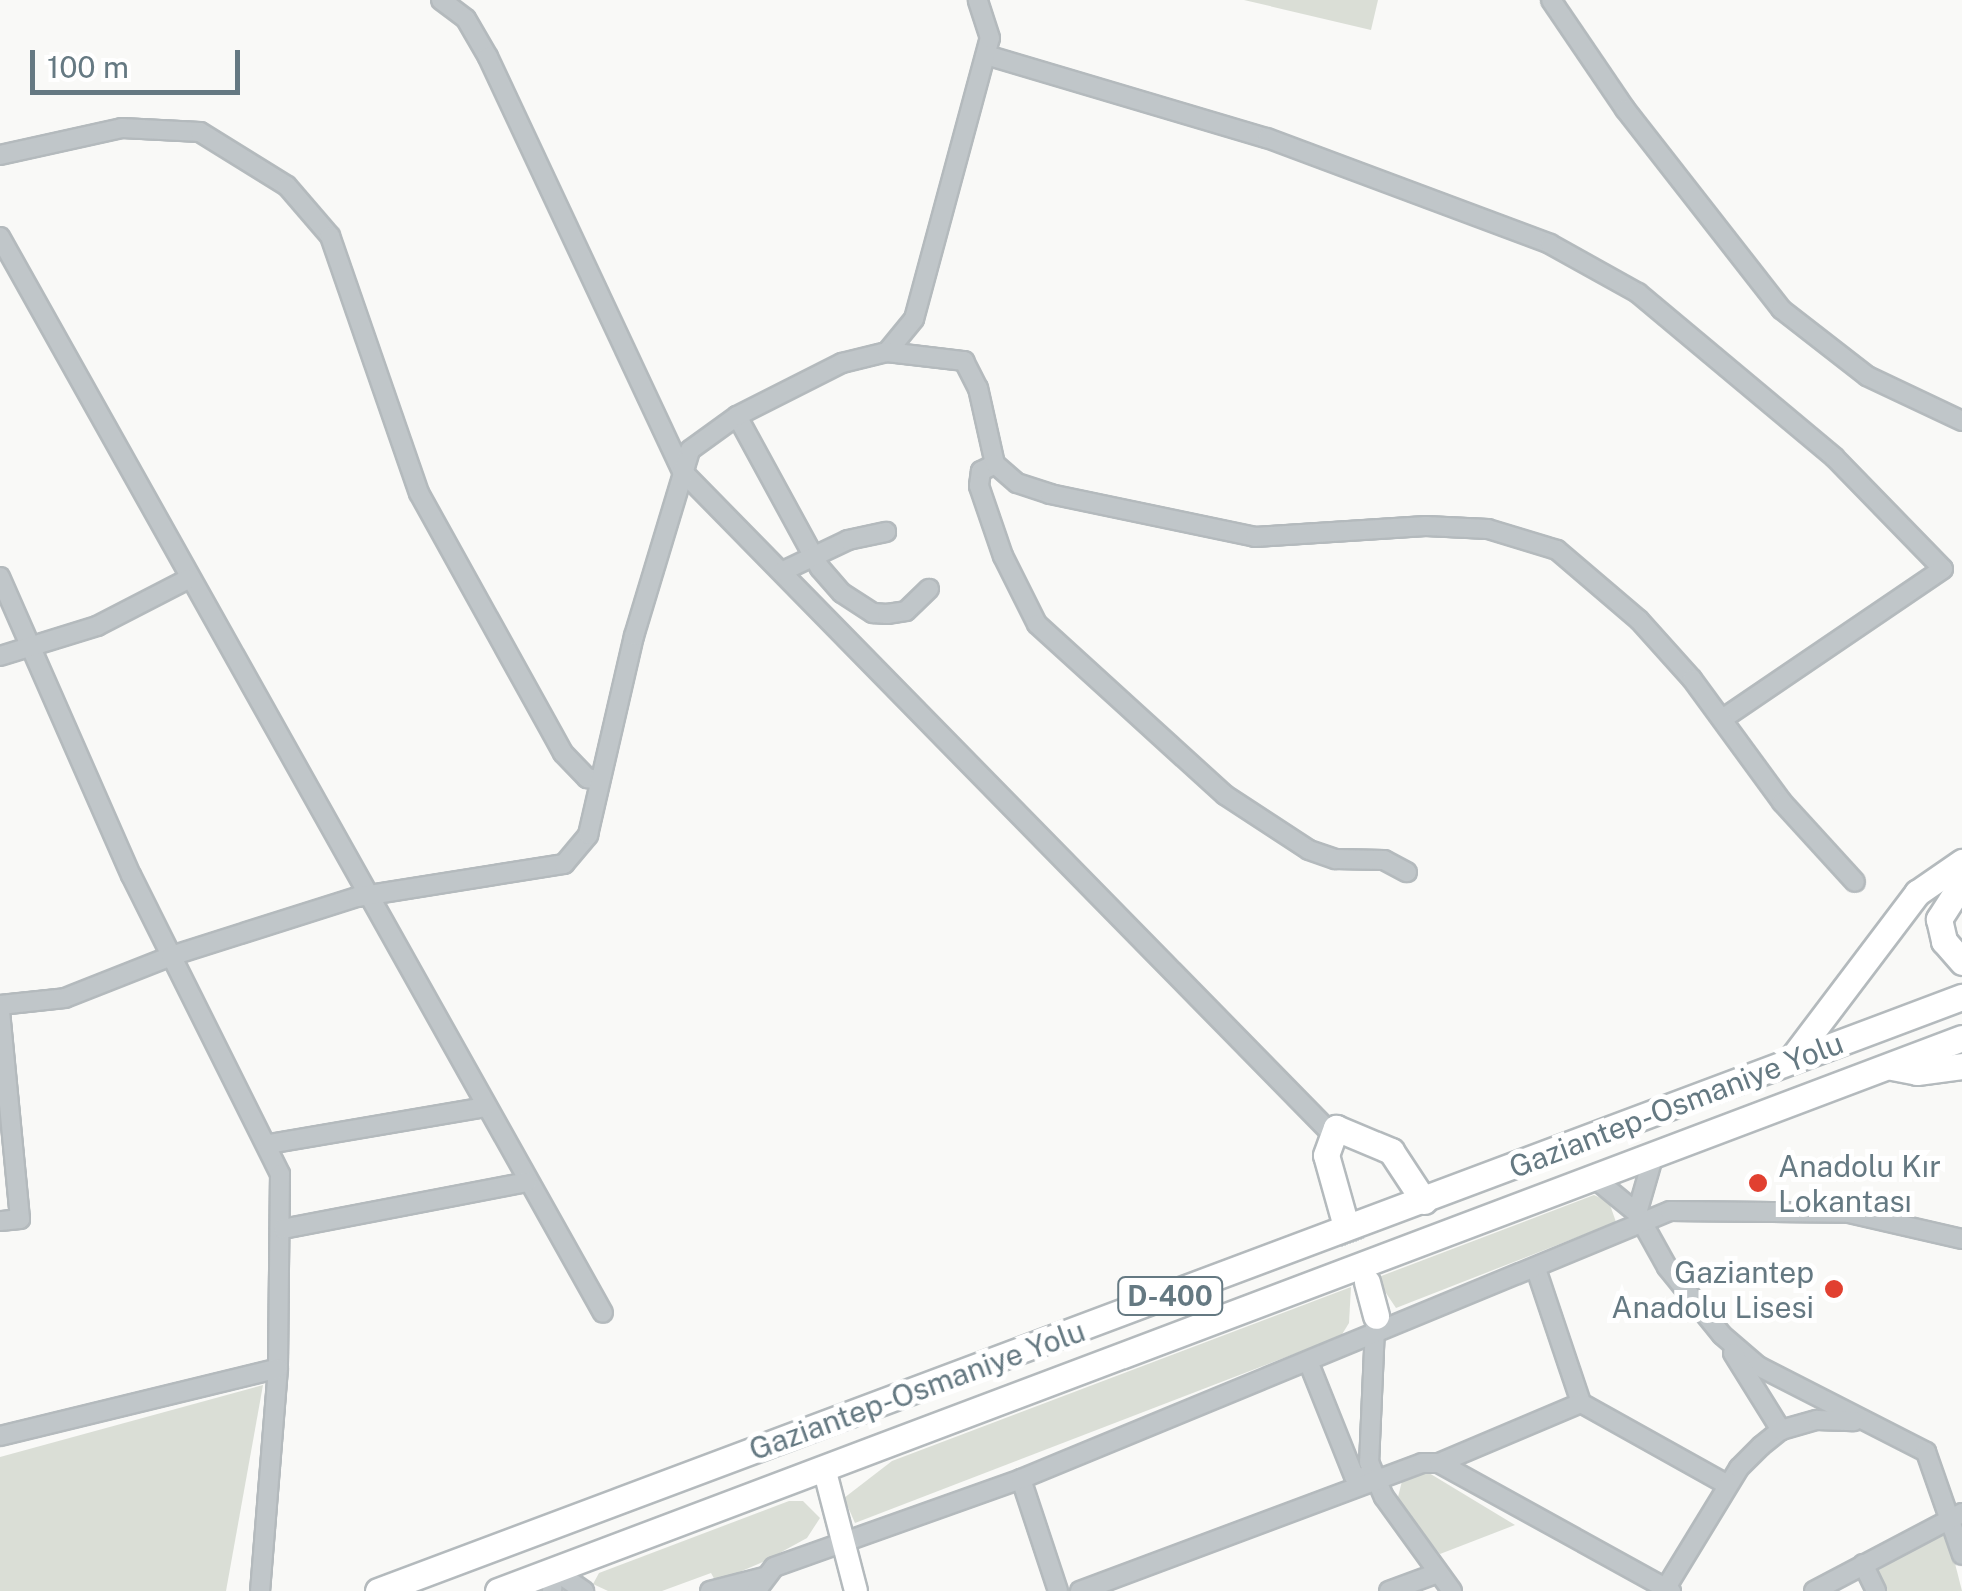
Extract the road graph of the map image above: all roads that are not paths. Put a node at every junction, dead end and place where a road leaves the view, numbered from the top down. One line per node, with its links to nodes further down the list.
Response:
1 (978, 0): 4 (street)
2 (1551, 0): 9 (street)
3 (445, 2): 11 (street)
4 (986, 55): 7 (street); 20 (street)
5 (0, 155): 21 (street)
6 (0, 237): 16 (street)
7 (887, 352): 8 (street); 10 (street)
8 (737, 416): 11 (street); 13 (street)
9 (1962, 421)
10 (995, 464): 20 (street); 23 (street)
11 (682, 471): 14 (street); 21 (street)
12 (886, 532): 13 (street)
13 (812, 556): 14 (street); 17 (street)
14 (782, 571): 36 (street)
15 (0, 577): 18 (street)
16 (188, 579): 18 (street); 26 (street)
17 (930, 589)
18 (29, 652): 19 (street); 27 (street)
19 (0, 656)
20 (1724, 718): 24 (street)
21 (597, 780): 26 (street)
22 (1962, 862): 32 (highway)
23 (1407, 872)
24 (1854, 882)
25 (1962, 883): 28 (highway)
26 (364, 896): 27 (street); 35 (street)
27 (171, 956): 30 (street); 37 (street)
28 (1962, 962)
29 (1962, 997): 32 (highway, Gaziantep-Osmaniye Yolu / D-400)
30 (0, 1008): 44 (street)
31 (1962, 1038): 33 (highway, Gaziantep-Osmaniye Yolu / D-400)
32 (1789, 1062): 41 (highway, Gaziantep-Osmaniye Yolu / D-400)
33 (1887, 1066): 34 (highway); 38 (highway, Gaziantep-Osmaniye Yolu / D-400)
34 (1962, 1066)
35 (484, 1107): 37 (street); 40 (street)
36 (1330, 1132): 41 (highway); 42 (highway)
37 (268, 1144): 45 (street)
38 (1654, 1154): 39 (highway, Gaziantep-Osmaniye Yolu / D-400); 43 (street)
39 (1593, 1178): 43 (street); 59 (highway, Gaziantep-Osmaniye Yolu / D-400)
40 (528, 1182): 45 (street); 49 (street)
41 (1424, 1201): 72 (highway, Gaziantep-Osmaniye Yolu / D-400)
42 (1344, 1219)
43 (1639, 1219): 46 (street); 47 (street); 51 (street)
44 (0, 1221)
45 (282, 1229): 53 (street)
46 (1962, 1239)
47 (1536, 1268): 50 (street); 54 (street)
48 (1367, 1282): 50 (highway)
49 (603, 1313)
50 (1376, 1324): 52 (street); 61 (street)
51 (1722, 1335): 55 (street); 56 (street)
52 (1308, 1361): 60 (street); 61 (street)
53 (278, 1368): 57 (street); 71 (street)
54 (1582, 1403): 58 (street); 62 (street)
55 (1864, 1422): 56 (street); 63 (street)
56 (1781, 1430): 62 (street)
57 (0, 1436)
58 (1439, 1463): 61 (street); 70 (street)
59 (824, 1468): 64 (main road); 68 (highway, Gaziantep-Osmaniye Yolu / D-400)
60 (1021, 1479): 64 (street); 77 (street)
61 (1377, 1480): 67 (street); 78 (street)
62 (1728, 1484): 70 (street)
63 (1956, 1515): 65 (street); 66 (street)
64 (845, 1542): 69 (street); 76 (main road)
65 (1962, 1555)
66 (1864, 1564): 81 (street); 82 (street)
67 (1438, 1574): 79 (street); 80 (street)
68 (553, 1580): 73 (highway, Gaziantep-Osmaniye Yolu / D-400); 74 (street)
69 (760, 1584): 75 (street)
70 (1667, 1590)
71 (260, 1591)
72 (378, 1591)
73 (498, 1591)
74 (584, 1591)
75 (710, 1591)
76 (856, 1591)
77 (1058, 1591)
78 (1080, 1591)
79 (1390, 1591)
80 (1452, 1591)
81 (1814, 1591)
82 (1876, 1591)

